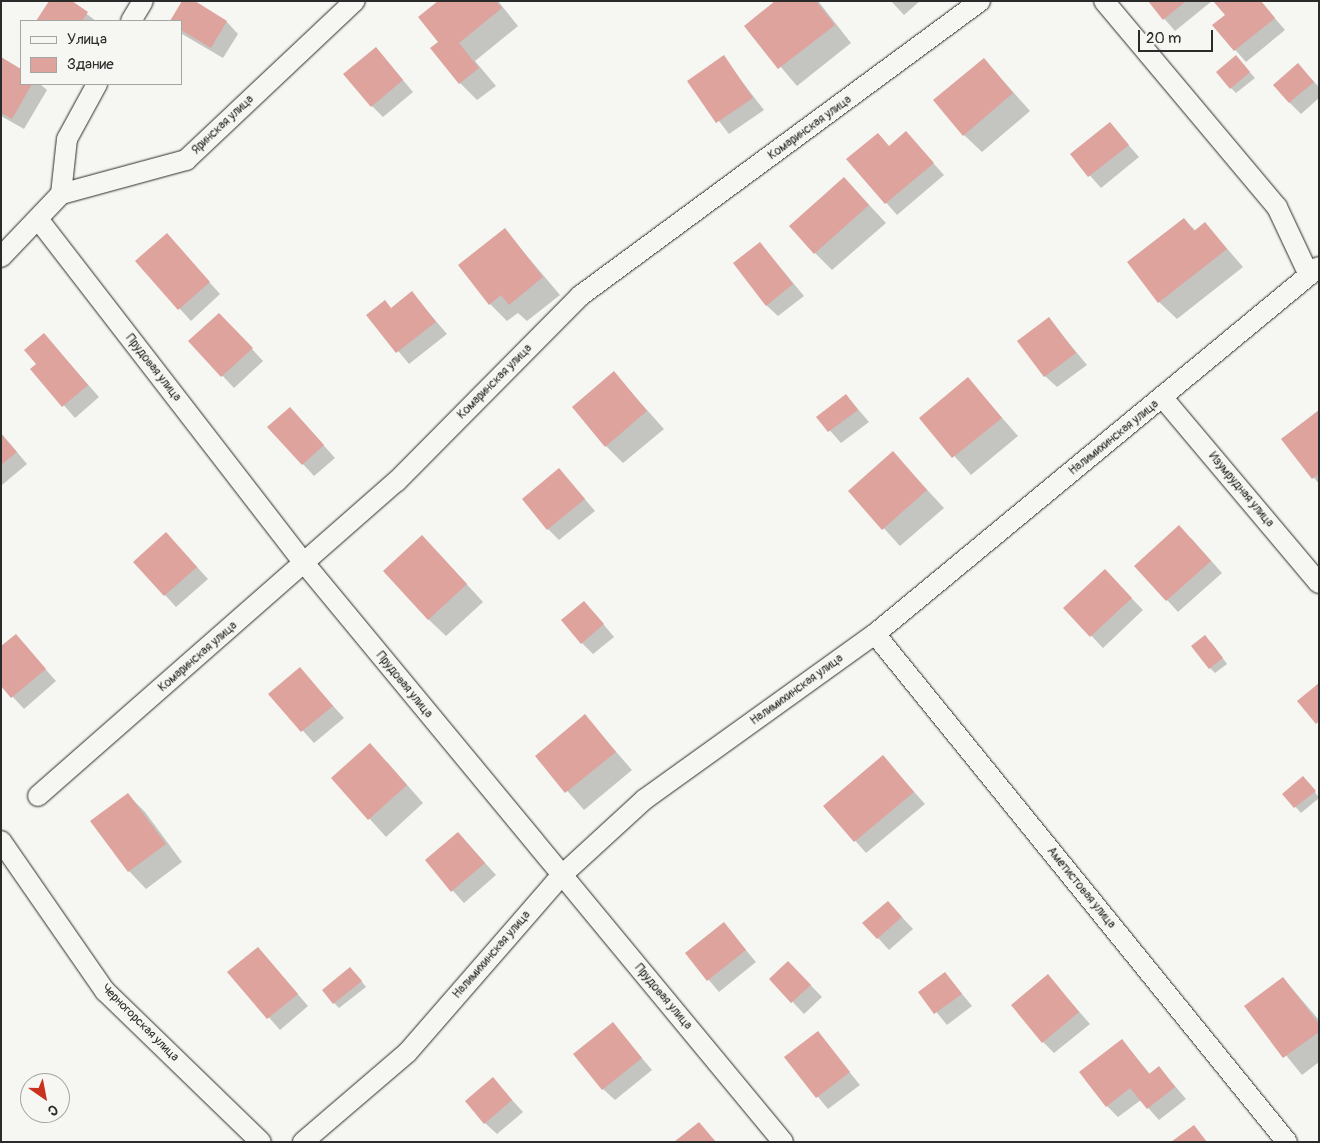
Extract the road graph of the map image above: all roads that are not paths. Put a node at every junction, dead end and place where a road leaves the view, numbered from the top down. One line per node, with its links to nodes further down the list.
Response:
1 (142, 1): 5 (street)
2 (355, 1): 7 (street, Яринская улица)
3 (980, 1): 12 (street, Комаринская улица)
4 (1104, 1): 10 (street)
5 (132, 20)
6 (96, 85): 7 (street)
7 (61, 194): 8 (street)
8 (38, 219): 9 (street); 12 (street, Прудовая улица)
9 (1, 258)
10 (1314, 271): 11 (street, Налимихинская улица)
11 (1163, 398): 13 (street, Изумрудная улица); 14 (street, Налимихинская улица)
12 (305, 564): 15 (street, Комаринская улица); 17 (street, Прудовая улица)
13 (1319, 582)
14 (875, 634): 17 (street, Налимихинская улица); 21 (street, Аметистовая улица)
15 (38, 796)
16 (1, 842): 18 (street, Черногорская улица)
17 (561, 876): 19 (street, Налимихинская улица); 20 (street, Прудовая улица)
18 (261, 1142)
19 (303, 1142)
20 (783, 1142)
21 (1287, 1142)

